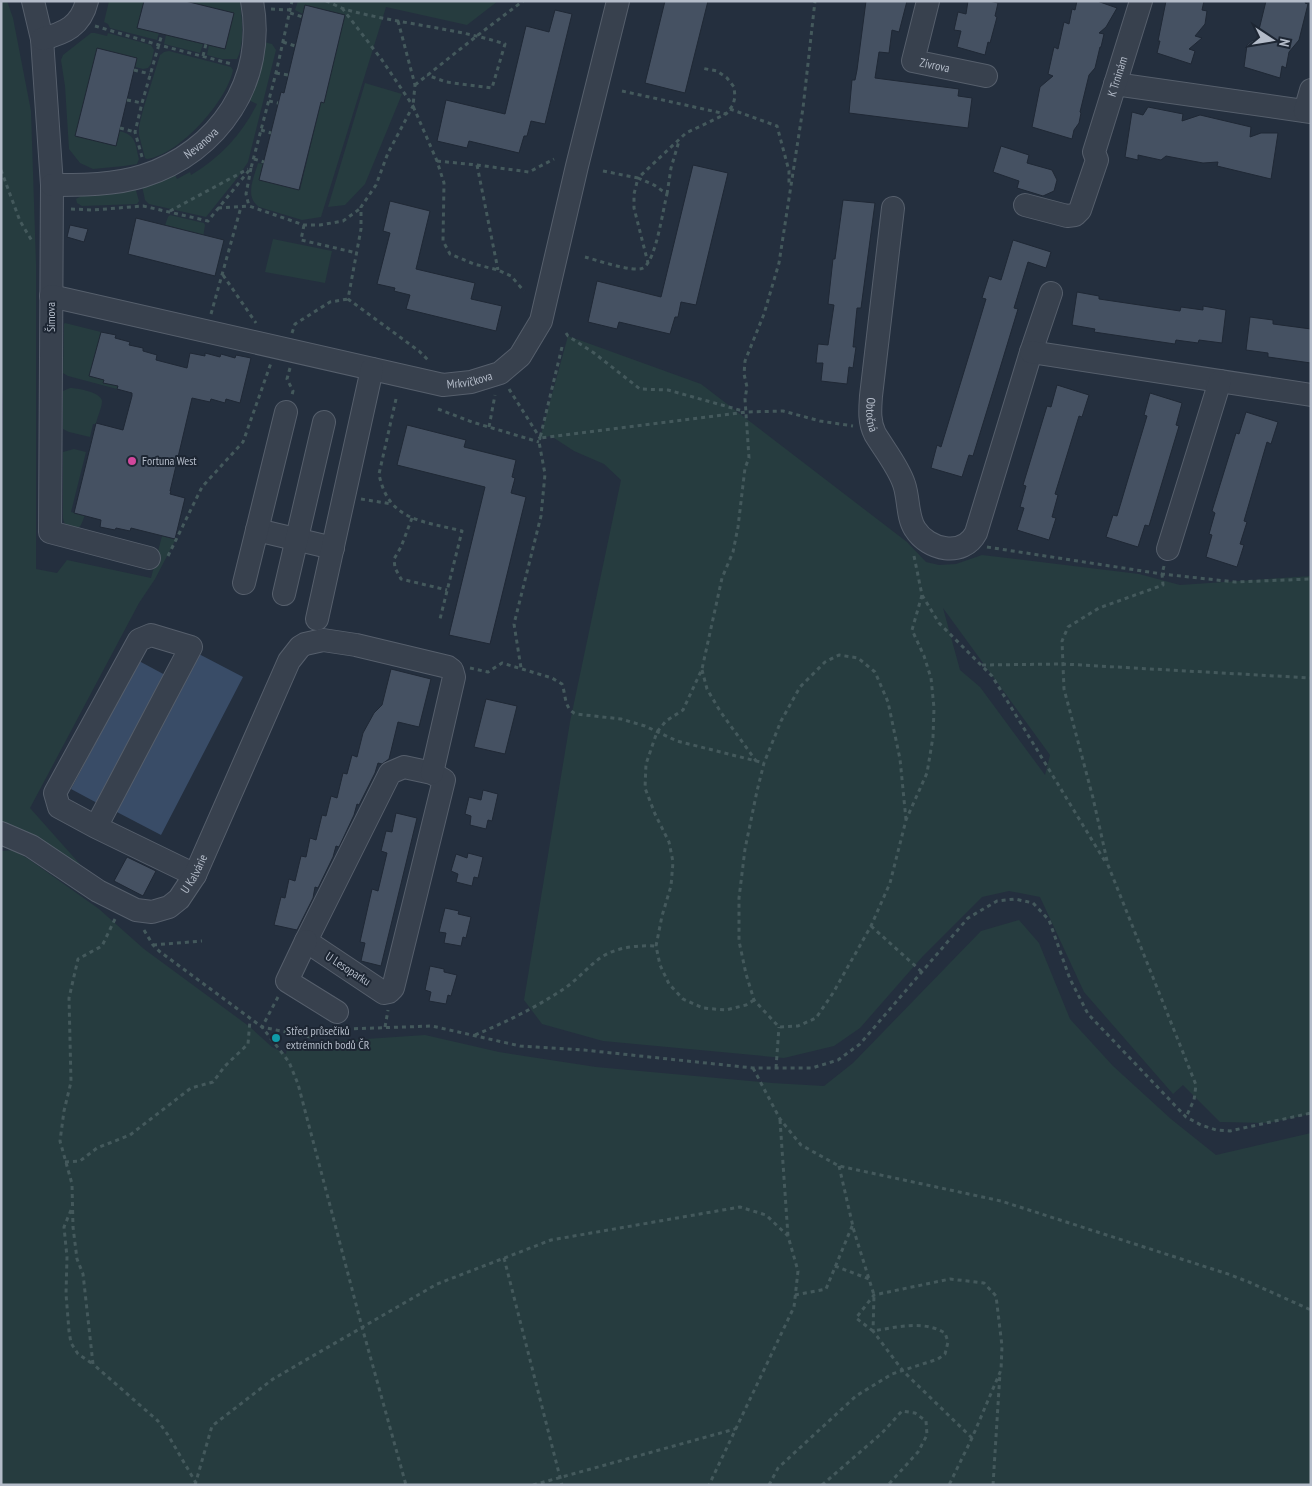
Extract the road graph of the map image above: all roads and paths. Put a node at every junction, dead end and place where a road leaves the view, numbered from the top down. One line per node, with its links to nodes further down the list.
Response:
1 (33, 1): 16 (street, Šímova)
2 (88, 1): 16 (street)
3 (523, 1): 15 (path)
4 (618, 1): 84 (street, Mrkvičkova)
5 (814, 1): 57 (path)
6 (928, 1): 29 (street, Zívrova)
7 (1141, 1): 30 (street, K Trninám)
8 (328, 2): 10 (path)
9 (260, 5): 11 (path); 55 (street, Nevanova)
10 (342, 8): 12 (path); 38 (path)
11 (303, 17)
12 (398, 21): 15 (path); 31 (path)
13 (92, 26): 19 (path)
14 (162, 34): 19 (path)
15 (478, 35): 28 (path); 28 (path)
16 (42, 39): 55 (street, Šímova)
17 (283, 42): 20 (path)
18 (206, 44): 21 (path)
19 (159, 45): 21 (path); 26 (path)
20 (295, 46)
21 (203, 56): 22 (path)
22 (232, 64)
23 (701, 68): 39 (path)
24 (134, 70): 26 (path)
25 (276, 72): 27 (path)
26 (150, 74): 35 (path)
27 (288, 75)
28 (427, 75): 31 (path)
29 (986, 76)
30 (1115, 84): 37 (street); 58 (street, K Trninám)
31 (416, 85): 38 (path)
32 (622, 91): 40 (path)
33 (127, 100): 35 (path)
34 (268, 101): 36 (path)
35 (142, 103): 43 (path)
36 (278, 103)
37 (1309, 104)
38 (413, 106): 48 (path); 61 (path)
39 (730, 109): 40 (path); 57 (path)
40 (726, 114): 45 (path)
41 (120, 128): 43 (path)
42 (261, 130): 44 (path)
43 (135, 132): 51 (path)
44 (271, 133)
45 (679, 139): 54 (path); 56 (path)
46 (254, 159): 49 (path)
47 (554, 160): 50 (path)
48 (437, 161): 50 (path); 70 (path)
49 (264, 162)
50 (477, 164): 70 (path)
51 (144, 165)
52 (1, 170): 66 (path)
53 (603, 171): 54 (path)
54 (638, 178): 56 (path); 69 (path)
55 (52, 185): 75 (street, Šímova)
56 (666, 194): 69 (path)
57 (790, 195): 89 (path)
58 (1025, 205)
59 (249, 206): 60 (path); 64 (path); 65 (path)
60 (241, 207): 62 (path); 71 (path)
61 (361, 207): 65 (path); 67 (path)
62 (218, 208)
63 (893, 208): 92 (street, Obtočná)
64 (169, 212)
65 (304, 225): 67 (path)
66 (32, 242)
67 (357, 254): 76 (path)
68 (585, 257): 69 (path)
69 (648, 263)
70 (498, 270): 73 (path)
71 (222, 274): 72 (path); 80 (path)
72 (218, 290)
73 (524, 291)
74 (1051, 293): 79 (street)
75 (51, 296): 80 (street, Mrkvičkova); 103 (street, Šímova)
76 (348, 299): 80 (path); 81 (path)
77 (566, 333): 89 (path)
78 (562, 347): 93 (path)
79 (1031, 352): 83 (street); 98 (street)
80 (280, 355): 82 (street, Mrkvičkova); 87 (path); 103 (path)
81 (431, 363)
82 (372, 369): 84 (street, Mrkvičkova); 101 (street)
83 (1220, 381): 85 (street); 102 (street)
84 (497, 384): 91 (path); 93 (path)
85 (1311, 395)
86 (396, 399): 95 (path)
87 (288, 407): 97 (street)
88 (438, 409): 91 (path)
89 (746, 412): 92 (path); 93 (path); 116 (path)
90 (324, 422): 100 (street)
91 (489, 427): 93 (path)
92 (875, 434): 99 (street, Obtočná)
93 (540, 440): 115 (path)
94 (360, 499): 95 (path)
95 (392, 504): 96 (path)
96 (412, 518): 107 (path); 107 (path)
97 (257, 530): 100 (street); 106 (street)
98 (972, 535): 99 (street); 104 (path)
99 (923, 538): 109 (path)
100 (297, 539): 101 (street); 108 (street)
101 (333, 548): 110 (street)
102 (1168, 549)
103 (157, 560)
104 (1162, 574): 105 (path); 112 (path)
105 (1311, 579)
106 (244, 583)
107 (447, 590): 111 (path)
108 (284, 594)
109 (922, 595): 113 (path); 122 (path)
110 (317, 619)
111 (440, 619)
112 (1063, 664): 113 (path); 117 (path); 125 (path)
113 (981, 666): 125 (path)
114 (469, 667): 115 (path)
115 (521, 668): 118 (path)
116 (702, 669): 118 (path); 119 (path)
117 (1311, 678)
118 (657, 732): 119 (path); 132 (path)
119 (756, 761): 120 (path)
120 (764, 763): 122 (path); 135 (path)
121 (432, 773): 126 (street, U Kalvárie); 130 (street); 130 (street, U Lesoparku)
122 (906, 820): 128 (path)
123 (96, 827): 123 (street); 126 (street)
124 (1, 833): 126 (street, U Kalvárie)
125 (1108, 865): 144 (path)
126 (195, 875)
127 (116, 916): 146 (path)
128 (871, 926): 133 (path); 138 (path)
129 (202, 940): 131 (path)
130 (306, 941): 134 (street)
131 (153, 945)
132 (656, 946): 135 (path); 139 (path)
133 (922, 972): 142 (path); 144 (path)
134 (287, 981): 136 (street); 157 (path)
135 (754, 1000): 138 (path)
136 (337, 1012)
137 (250, 1019): 146 (path)
138 (780, 1027): 142 (path)
139 (475, 1035)
140 (584, 1050): 141 (path)
141 (753, 1068): 142 (path); 145 (path)
142 (776, 1068)
143 (1311, 1113): 144 (path)
144 (1186, 1117)
145 (780, 1119): 147 (path); 150 (path)
146 (66, 1162): 148 (path)
147 (839, 1166): 149 (path); 156 (path)
148 (72, 1207): 159 (path); 159 (path)
149 (852, 1224): 152 (path); 153 (path)
150 (788, 1236): 151 (path); 154 (path)
151 (504, 1258): 157 (path); 164 (path)
152 (835, 1266): 153 (path); 154 (path)
153 (869, 1279): 155 (path)
154 (795, 1295): 162 (path)
155 (874, 1295): 158 (path); 158 (path); 160 (path)
156 (1311, 1310)
157 (362, 1327): 165 (path); 166 (path)
158 (873, 1331): 161 (path); 161 (path)
159 (93, 1364): 165 (path)
160 (1001, 1370): 163 (path); 174 (path)
161 (903, 1371): 163 (path); 170 (path)
162 (735, 1429): 164 (path); 169 (path)
163 (972, 1438): 173 (path)
164 (561, 1477): 167 (path); 168 (path)
165 (195, 1484)
166 (406, 1485)
167 (533, 1485)
168 (562, 1485)
169 (709, 1485)
170 (769, 1485)
171 (822, 1485): 172 (path)
172 (888, 1485)
173 (949, 1485)
174 (993, 1485)

